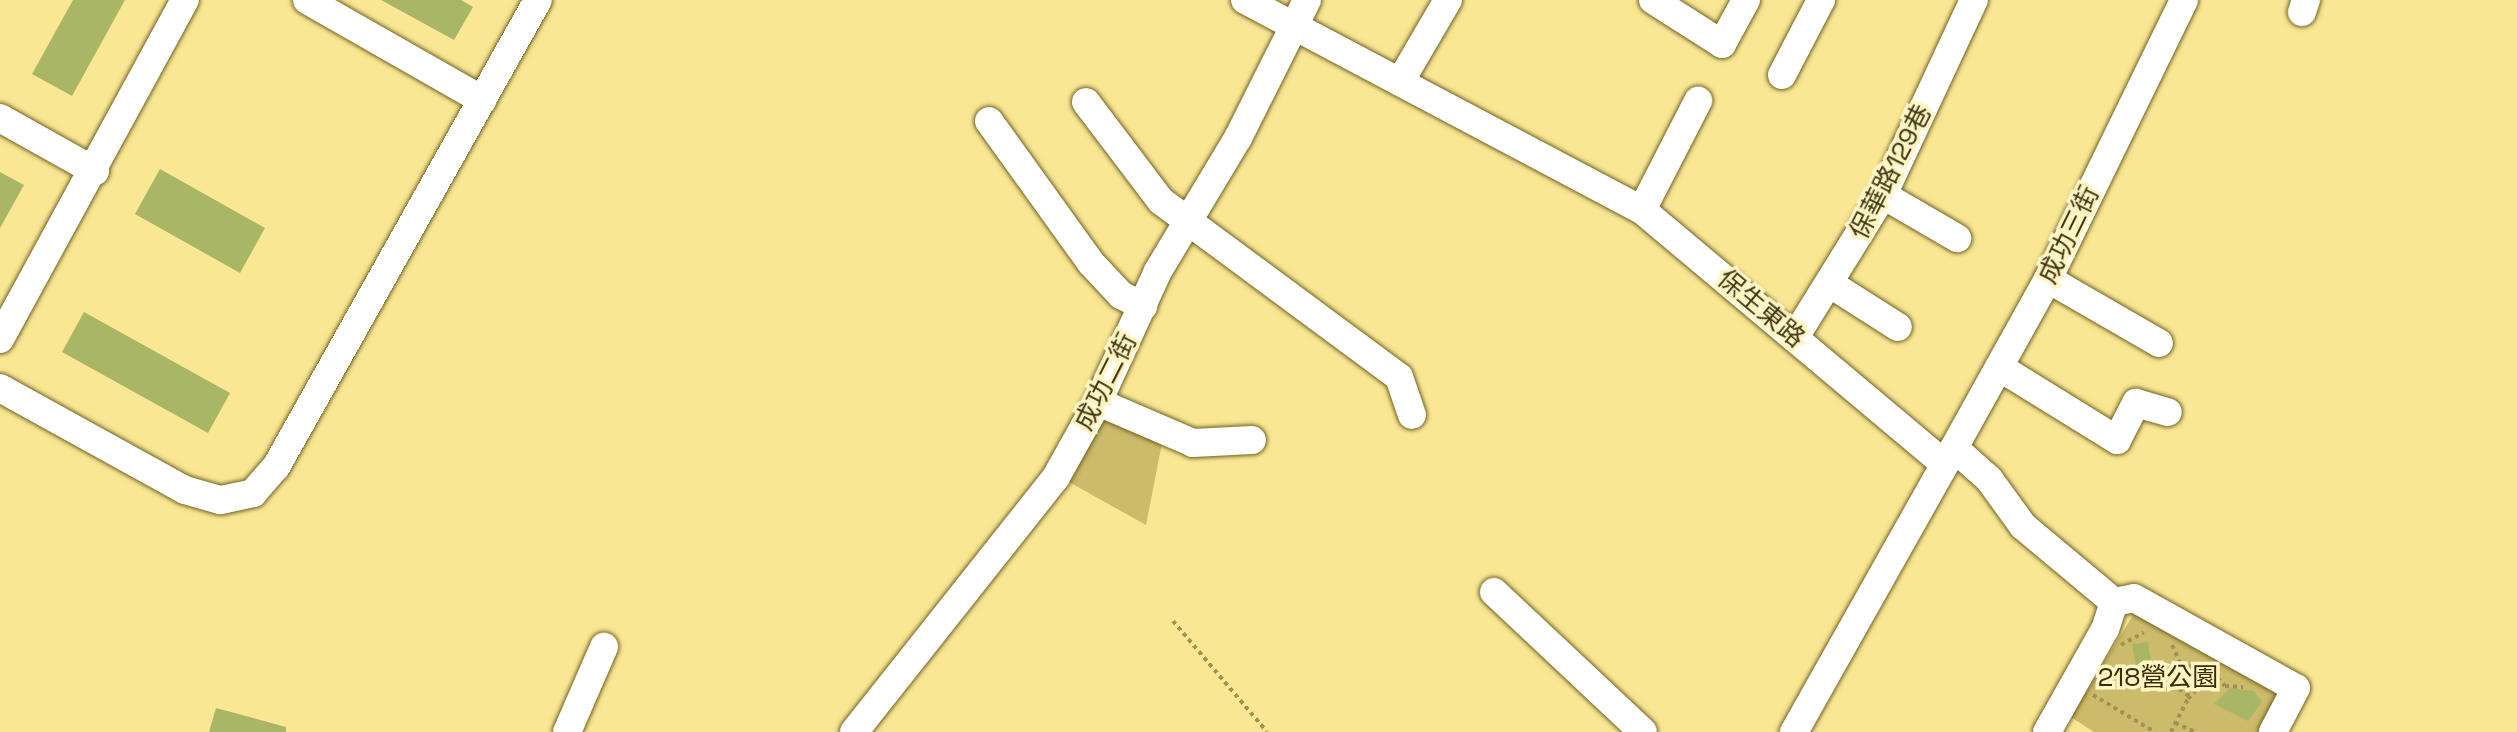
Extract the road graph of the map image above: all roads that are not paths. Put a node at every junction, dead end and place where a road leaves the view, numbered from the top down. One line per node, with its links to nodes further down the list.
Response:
1 (185, 0): 20 (street)
2 (307, 0): 15 (street)
3 (538, 0): 15 (street)
4 (1245, 0): 12 (street, 保生東路)
5 (1307, 0): 12 (street, 成功二街)
6 (1448, 0): 14 (street)
7 (1653, 0): 8 (street)
8 (1746, 0)
9 (1821, 0): 13 (street)
10 (1974, 0): 21 (street, 保華路129巷)
11 (2184, 0): 25 (street, 成功三街)
12 (1293, 27): 14 (street, 保生東路); 23 (street, 成功二街)
13 (1782, 75)
14 (1400, 82): 22 (street, 保生東路)
15 (482, 100): 33 (street)
16 (1698, 101): 22 (street)
17 (1086, 102): 23 (street)
18 (0, 118): 20 (street)
19 (989, 121): 27 (street)
20 (95, 171): 30 (street)
21 (1883, 195): 24 (street); 26 (street, 保華路129巷)
22 (1642, 210): 29 (street, 保生東路)
23 (1188, 222): 27 (street, 成功二街); 36 (street)
24 (1957, 238)
25 (2048, 279): 31 (street); 32 (street, 成功三街)
26 (1832, 285): 28 (street); 29 (street, 保華路129巷)
27 (1143, 306): 34 (street, 成功二街)
28 (1898, 327)
29 (1795, 337): 38 (street, 保生東路)
30 (0, 339)
31 (2159, 343)
32 (1999, 367): 35 (street); 38 (street, 成功三街)
33 (0, 388)
34 (1098, 402): 37 (street); 44 (street, 成功二街)
35 (2168, 412)
36 (1412, 415)
37 (1252, 440)
38 (1949, 456): 40 (street, 保生東路); 42 (street)
39 (1494, 592): 45 (street)
40 (2114, 602): 46 (street); 47 (street)
41 (604, 647): 43 (street)
42 (1796, 731)
43 (567, 732)
44 (854, 732)
45 (1643, 732)
46 (2047, 732)
47 (2273, 732)

